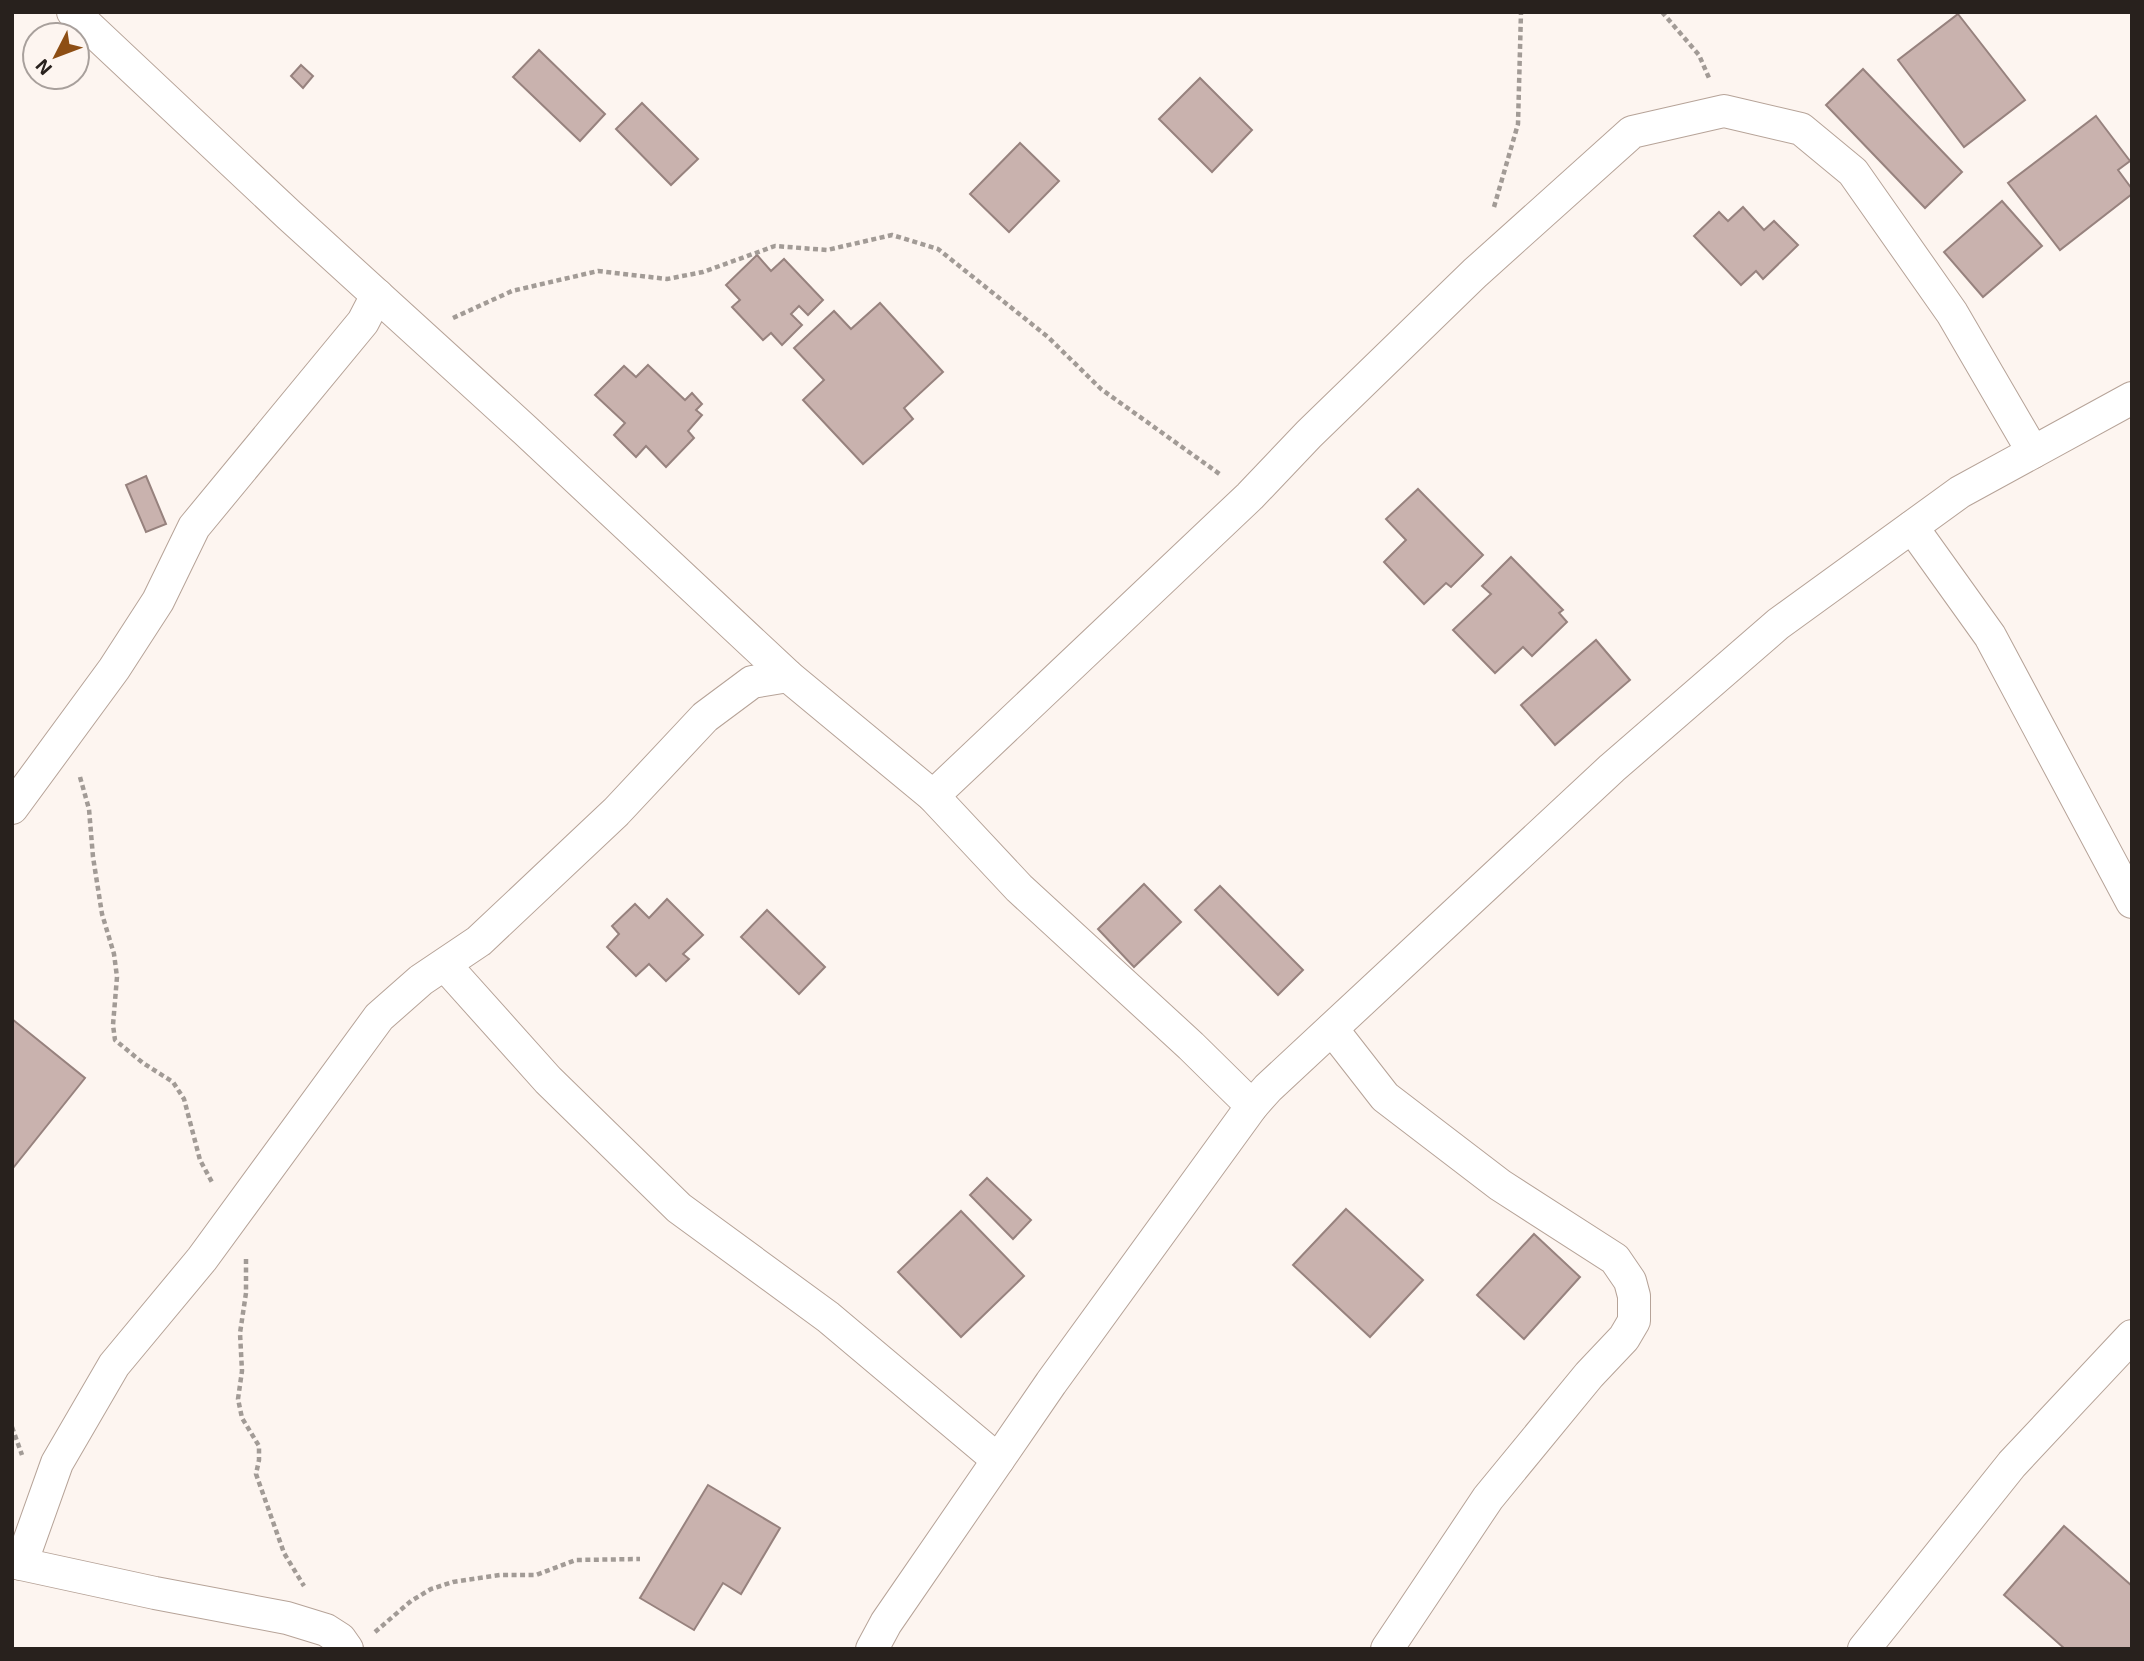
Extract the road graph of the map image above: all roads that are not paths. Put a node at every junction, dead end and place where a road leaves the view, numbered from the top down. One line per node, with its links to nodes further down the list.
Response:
1 (72, 12): 2 (street)
2 (377, 295): 6 (street); 8 (street)
3 (2132, 398): 4 (street)
4 (2033, 452): 5 (street); 7 (street)
5 (1912, 527): 9 (street); 11 (street)
6 (788, 676): 7 (street); 10 (street)
7 (933, 796): 12 (street)
8 (12, 807)
9 (2132, 902)
10 (445, 965): 14 (street); 15 (street)
11 (1332, 1029): 12 (street); 18 (street)
12 (1252, 1106): 14 (street)
13 (2132, 1336): 19 (street)
14 (998, 1460): 17 (street)
15 (17, 1563): 16 (street)
16 (340, 1642)
17 (872, 1649)
18 (1387, 1649)
19 (1864, 1649)

